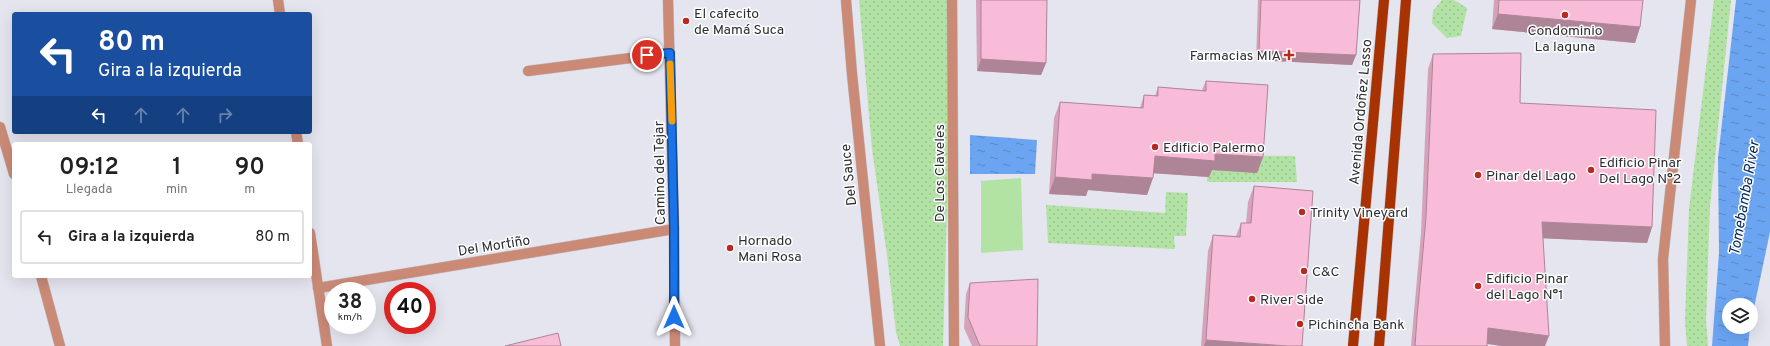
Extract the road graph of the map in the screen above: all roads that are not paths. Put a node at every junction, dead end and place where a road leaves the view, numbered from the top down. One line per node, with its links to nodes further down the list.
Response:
1 (278, 0): 8 (street)
2 (668, 0): 9 (street, Camino del Tejar)
3 (846, 0): 20 (street, Del Sauce)
4 (952, 0): 21 (street, De Los Claveles)
5 (1384, 0): 22 (main road, Avenida Ordoñez Lasso)
6 (1406, 0): 23 (main road)
7 (1690, 0): 24 (street)
8 (280, 12)
9 (670, 53): 10 (street); 13 (street, Camino del Tejar)
10 (528, 70)
11 (0, 127): 12 (street)
12 (12, 167)
13 (674, 229): 16 (street, Del Mortiño); 19 (street, Camino del Tejar)
14 (312, 247): 16 (street)
15 (42, 278): 17 (street)
16 (318, 288): 18 (street)
17 (60, 346)
18 (327, 346)
19 (674, 346)
20 (880, 346)
21 (954, 346)
22 (1353, 346)
23 (1379, 346)
24 (1665, 346)

